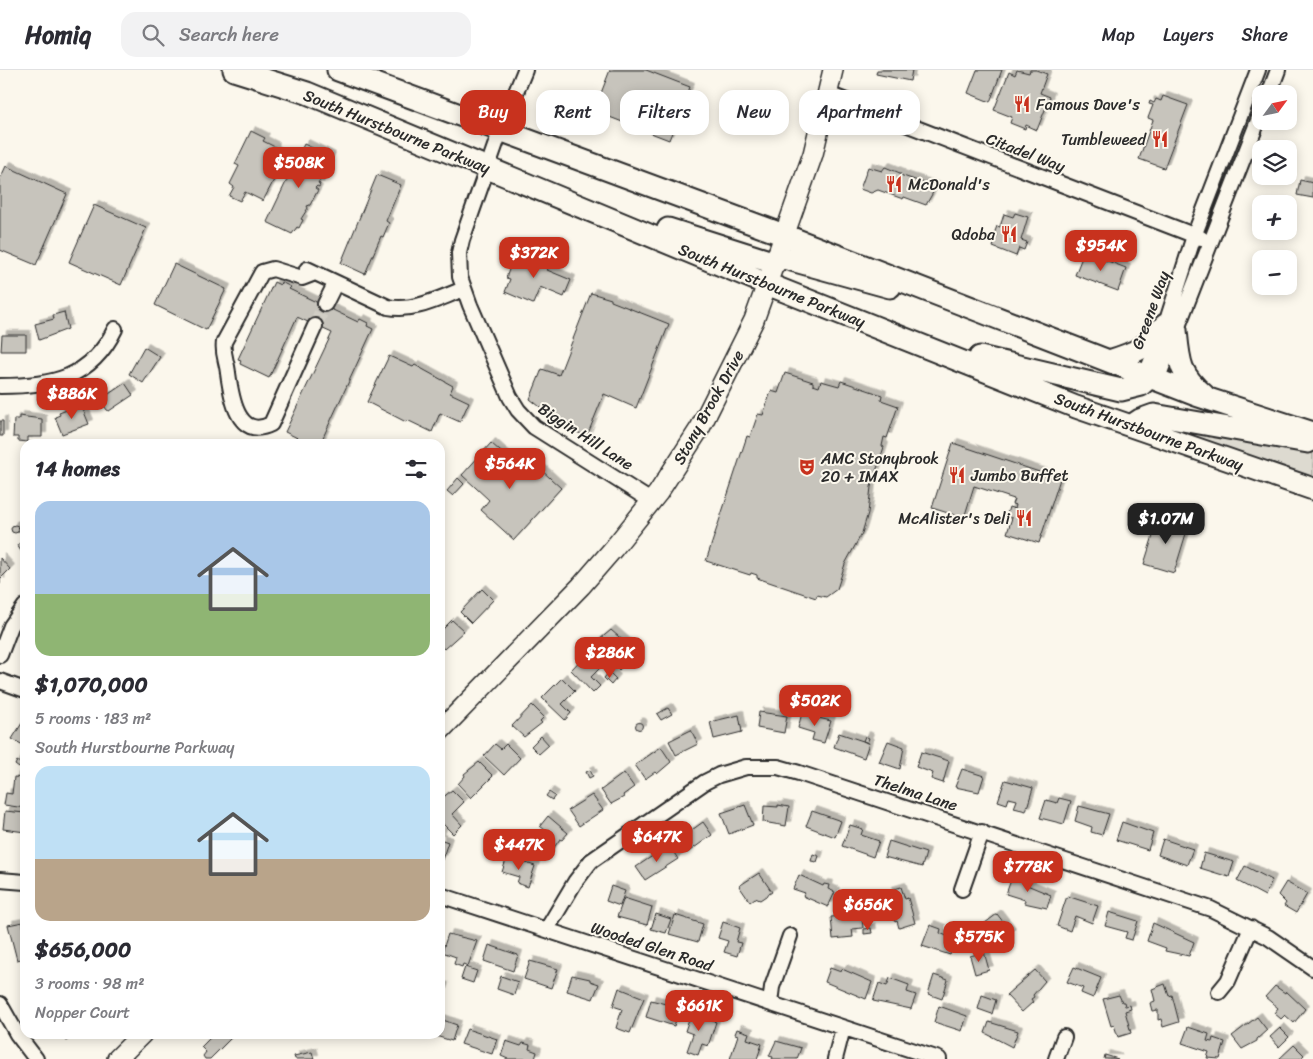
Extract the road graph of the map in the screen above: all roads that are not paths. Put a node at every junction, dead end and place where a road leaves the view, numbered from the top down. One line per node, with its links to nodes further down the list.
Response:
1 (234, 70): 16 (main road, South Hurstbourne Parkway)
2 (338, 70): 10 (main road)
3 (525, 70): 8 (street, Biggin Hill Lane)
4 (833, 70): 9 (street, Stony Brook Drive)
5 (1258, 70): 19 (street, Greene Way)
6 (1278, 70): 7 (street)
7 (1272, 85)
8 (517, 90)
9 (829, 90)
10 (460, 114)
11 (920, 130): 19 (street, Citadel Way)
12 (1255, 130): 20 (street, Greene Way)
13 (499, 135): 16 (street, Biggin Hill Lane)
14 (517, 135): 18 (main road)
15 (818, 135): 18 (street, Stony Brook Drive)
16 (488, 169): 17 (main road, South Hurstbourne Parkway); 24 (street, Biggin Hill Lane)
17 (576, 204): 21 (main road); 23 (main road, South Hurstbourne Parkway)
18 (784, 235): 21 (street, Stony Brook Drive); 25 (main road)
19 (1194, 236): 20 (street, Citadel Way); 28 (street, Greene Way)
20 (1211, 242): 28 (street, Greene Way)
21 (776, 260): 23 (street, Stony Brook Drive); 25 (main road)
22 (335, 284): 24 (street); 26 (street); 27 (street)
23 (767, 284): 30 (main road, South Hurstbourne Parkway); 39 (street, Stony Brook Drive)
24 (464, 289): 39 (street, Biggin Hill Lane)
25 (942, 296): 31 (main road)
26 (325, 304)
27 (315, 326)
28 (1171, 328): 31 (main road); 32 (street, Greene Way); 34 (main road)
29 (116, 329): 33 (street)
30 (909, 340): 32 (main road); 35 (main road, South Hurstbourne Parkway)
31 (1109, 361): 32 (main road)
32 (1150, 377): 34 (main road); 35 (main road)
33 (0, 386)
34 (1208, 398): 36 (main road)
35 (1131, 426): 37 (main road); 38 (main road, South Hurstbourne Parkway)
36 (1313, 433)
37 (1313, 443)
38 (1313, 489)
39 (651, 501): 44 (street, Stony Brook Drive)
40 (20, 613): 41 (street)
41 (0, 654)
42 (0, 680): 43 (street)
43 (20, 688)
44 (445, 725)
45 (982, 832): 48 (street); 50 (street, Thelma Lane); 51 (street, Thelma Lane)
46 (0, 880): 47 (street)
47 (20, 882)
48 (962, 889)
49 (445, 897): 51 (street, Wooded Glen Road)
50 (1251, 928): 53 (street, Thelma Lane); 54 (street)
51 (546, 929): 55 (street, Wooded Glen Road)
52 (790, 936): 55 (street)
53 (1313, 968)
54 (1219, 992)
55 (770, 1003): 57 (street, Wooded Glen Road)
56 (0, 1004): 59 (street)
57 (843, 1028): 64 (street); 65 (street, Wooded Glen Road)
58 (1064, 1037): 66 (street)
59 (20, 1038)
60 (21, 1039): 62 (street)
61 (137, 1039): 63 (street)
62 (36, 1059)
63 (118, 1059)
64 (835, 1059)
65 (939, 1059)
66 (1056, 1059)

